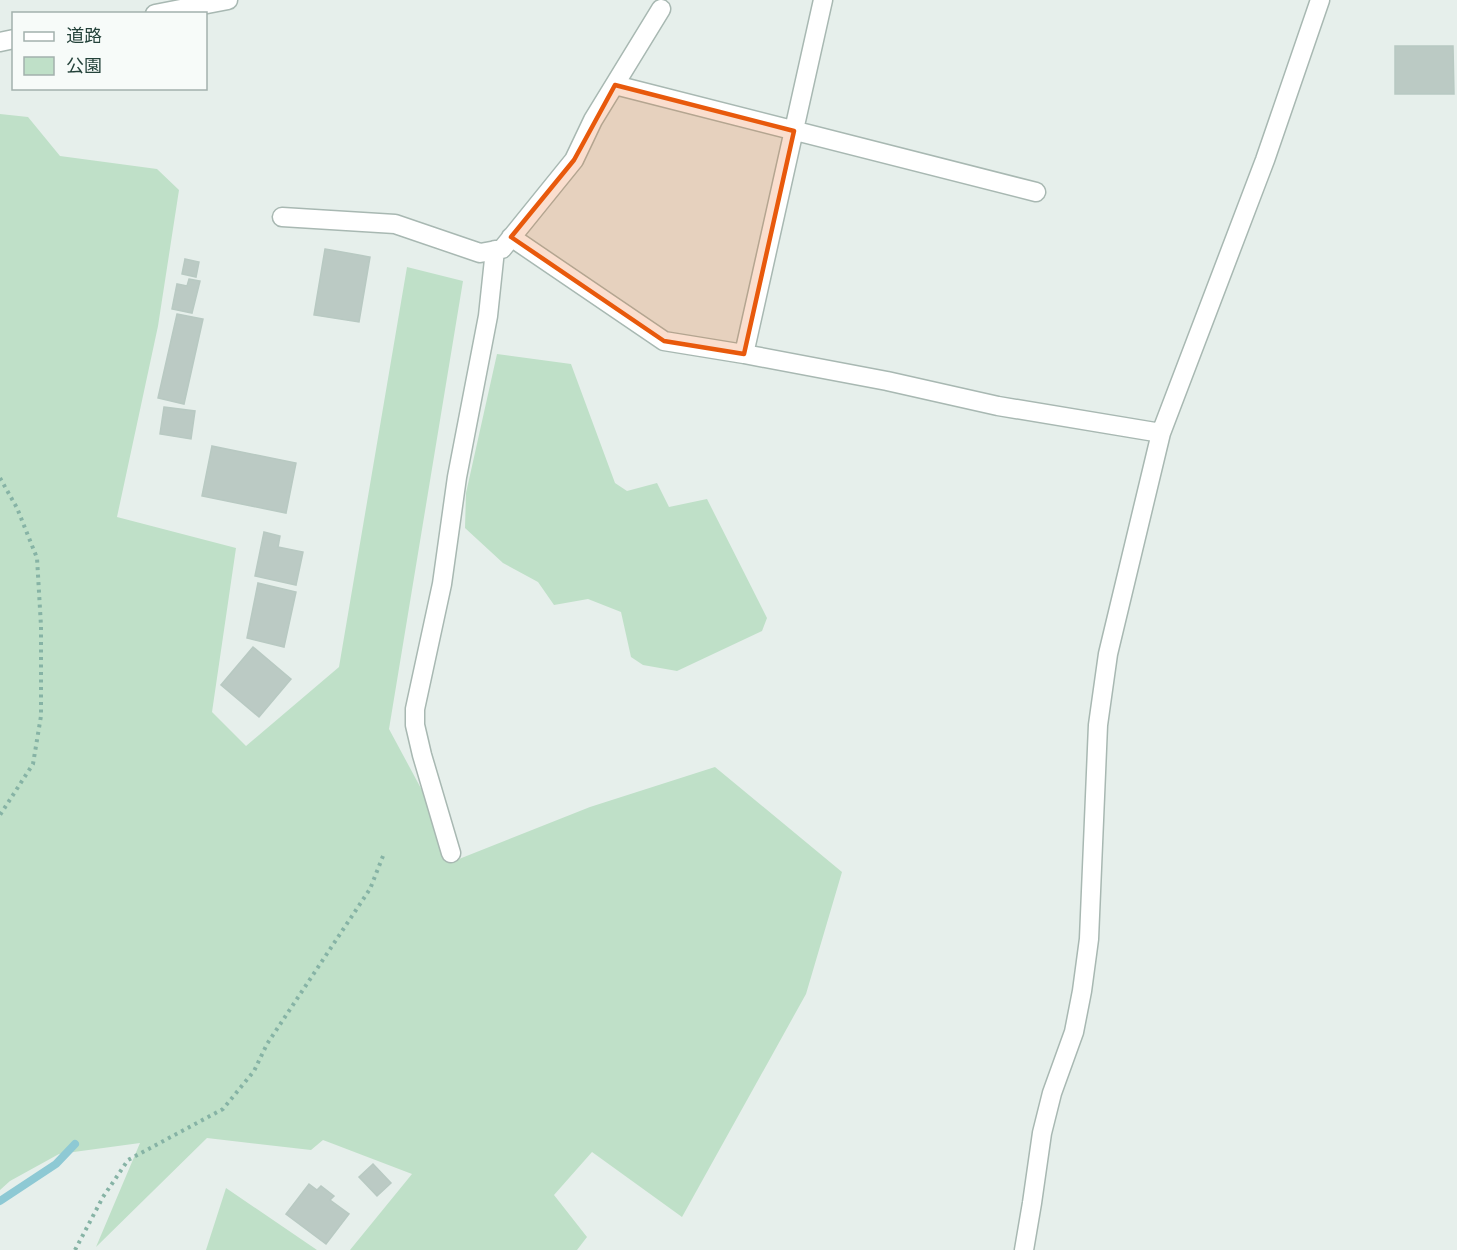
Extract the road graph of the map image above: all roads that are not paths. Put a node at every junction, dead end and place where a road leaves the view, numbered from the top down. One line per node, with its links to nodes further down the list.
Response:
1 (228, 0): 5 (street)
2 (823, 0): 7 (street)
3 (1320, 0): 13 (street)
4 (658, 3): 6 (street)
5 (165, 12)
6 (615, 85): 7 (street); 10 (street)
7 (794, 131): 8 (street); 12 (street)
8 (1036, 192)
9 (282, 217): 11 (street)
10 (511, 237): 11 (street); 12 (street)
11 (495, 250): 14 (street)
12 (744, 354): 13 (street)
13 (1161, 433): 15 (street)
14 (451, 853)
15 (1024, 1250)

